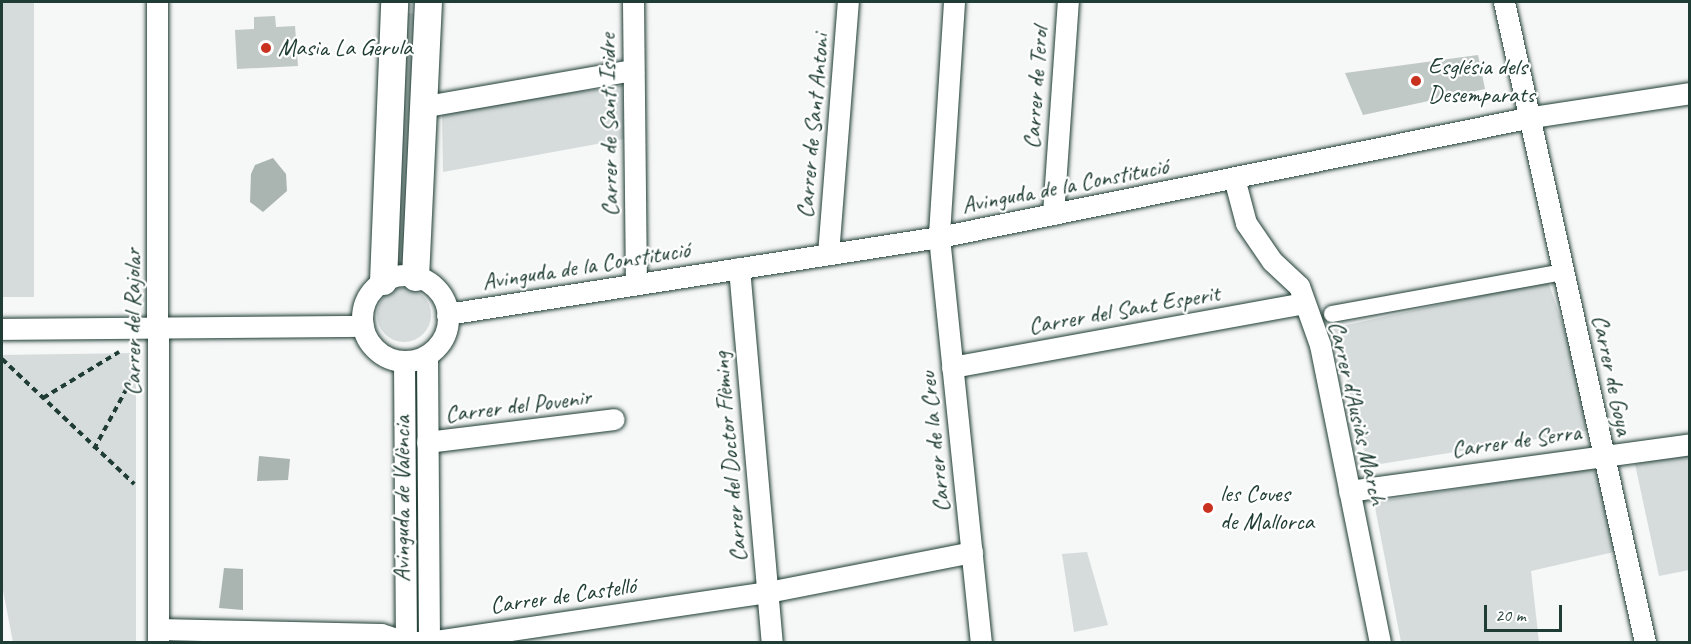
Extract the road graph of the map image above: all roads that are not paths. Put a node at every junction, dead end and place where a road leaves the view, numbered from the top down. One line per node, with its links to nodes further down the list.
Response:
1 (157, 2): 26 (street, Carrer del Rajolar)
2 (394, 2): 20 (street)
3 (428, 2): 11 (street)
4 (633, 2): 9 (street, Carrer de Santi Isidre)
5 (848, 2): 16 (street, Carrer de Sant Antoni)
6 (954, 2): 15 (street, Carrer de la Creu)
7 (1068, 2): 14 (street, Carrer de Terol)
8 (1504, 2): 12 (street, Carrer de Goya)
9 (633, 70): 11 (street); 21 (street, Carrer de Santi Isidre)
10 (1689, 93): 12 (street, Avinguda de la Constitució)
11 (426, 106): 19 (street)
12 (1532, 117): 13 (street, Avinguda de la Constitució); 18 (street, Carrer de Goya)
13 (1234, 178): 14 (street, Avinguda de la Constitució); 22 (street, Carrer d'Ausiàs March)
14 (1053, 214): 15 (street, Avinguda de la Constitució)
15 (939, 237): 16 (street, Avinguda de la Constitució); 30 (street, Carrer de la Creu)
16 (828, 254): 17 (street, Avinguda de la Constitució)
17 (739, 268): 21 (street, Avinguda de la Constitució); 37 (street, Carrer del Doctor Flèming)
18 (1564, 272): 24 (street); 34 (street, Carrer de Goya)
19 (415, 277): 20 (street); 23 (street)
20 (383, 281): 25 (street)
21 (636, 284): 23 (street, Avinguda de la Constitució)
22 (1304, 303): 30 (street, Carrer del Sant Esperit); 35 (street, Carrer d'Ausiàs March)
23 (447, 314): 28 (street)
24 (1332, 314)
25 (363, 326): 26 (street); 29 (street)
26 (159, 328): 27 (street); 38 (street, Carrer del Rajolar)
27 (2, 329)
28 (427, 355): 29 (street); 32 (street, Avinguda de València)
29 (404, 361): 39 (street, Avinguda de València)
30 (952, 367): 36 (street, Carrer de la Creu)
31 (614, 419): 32 (street, Carrer del Povenir)
32 (427, 442): 40 (street, Avinguda de València)
33 (1689, 444): 34 (street, Carrer de Serra)
34 (1603, 454): 35 (street, Carrer de Serra); 44 (street, Carrer de Goya)
35 (1349, 491): 43 (street, Carrer d'Ausiàs March)
36 (972, 552): 37 (street, Carrer de Castelló); 42 (street, Carrer de la Creu)
37 (768, 592): 40 (street, Carrer de Castelló); 41 (street, Carrer del Doctor Flèming)
38 (158, 636): 39 (street, Carrer de Castelló)
39 (406, 642): 40 (street, Carrer de Castelló)
40 (429, 642)
41 (772, 642)
42 (981, 642)
43 (1380, 642)
44 (1645, 642)

